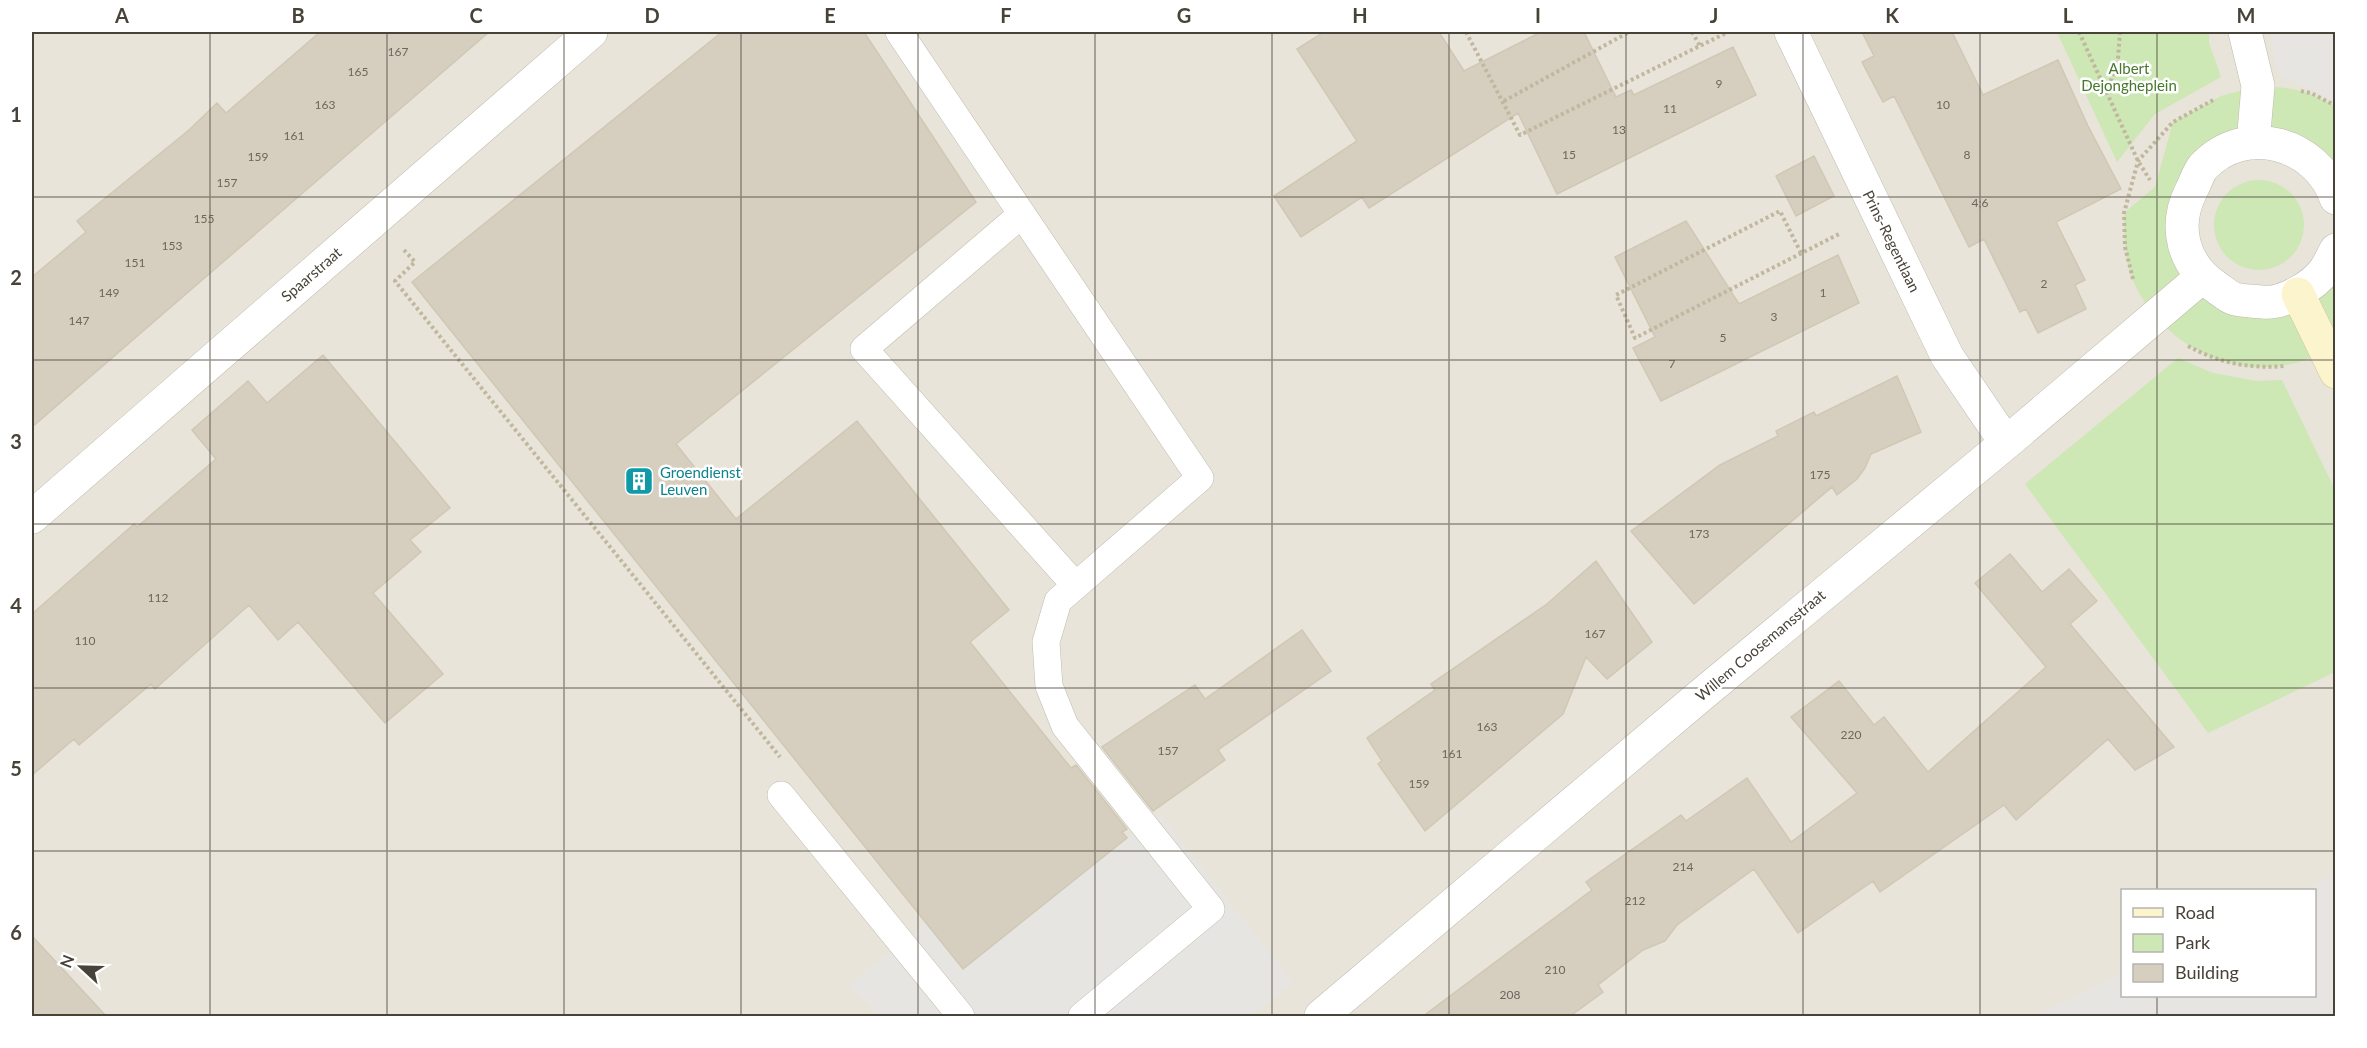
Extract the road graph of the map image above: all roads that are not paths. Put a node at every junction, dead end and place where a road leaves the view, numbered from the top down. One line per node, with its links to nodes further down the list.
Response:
1 (591, 32): 13 (street, Spaarstraat)
2 (899, 32): 7 (lane)
3 (1791, 32): 12 (street, Prins-Regentlaan)
4 (2245, 32): 5 (street)
5 (2253, 143): 6 (street); 9 (street)
6 (2336, 198)
7 (1022, 214): 14 (lane); 14 (lane)
8 (2336, 250): 10 (street)
9 (2202, 277): 10 (street); 12 (street, Willem Coosemansstraat)
10 (2298, 294): 11 (street)
11 (2336, 372)
12 (2007, 443): 18 (street, Willem Coosemansstraat)
13 (32, 517)
14 (1076, 586): 17 (lane)
15 (781, 795): 16 (lane)
16 (961, 1017)
17 (1082, 1017)
18 (1321, 1017)

